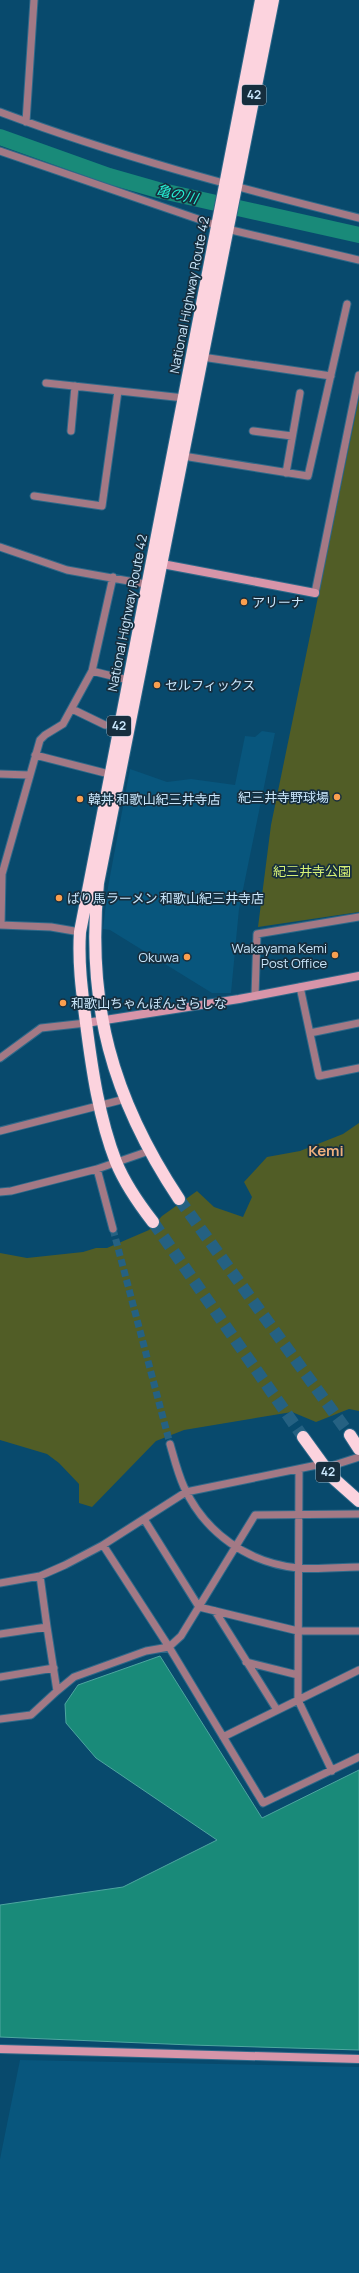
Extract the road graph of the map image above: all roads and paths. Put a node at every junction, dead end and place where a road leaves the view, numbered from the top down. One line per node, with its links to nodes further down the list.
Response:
1 (34, 0): 5 (street)
2 (261, 0): 7 (highway, National Highway Route 42 / 42)
3 (273, 0): 7 (highway, National Highway Route 42 / 42)
4 (0, 112): 5 (street)
5 (26, 122): 7 (street)
6 (0, 151): 9 (street)
7 (230, 188): 8 (street); 9 (highway, National Highway Route 42 / 42)
8 (359, 218)
9 (223, 225): 10 (street); 12 (highway, National Highway Route 42 / 42); 19 (highway, National Highway Route 42 / 42)
10 (359, 260)
11 (347, 304): 14 (street)
12 (202, 357): 14 (street); 23 (highway, National Highway Route 42 / 42)
13 (359, 375): 30 (street)
14 (331, 376): 24 (street)
15 (46, 383): 16 (street)
16 (75, 386): 17 (street); 20 (street)
17 (118, 391): 19 (street); 25 (street)
18 (300, 393): 22 (street)
19 (184, 398): 27 (highway, National Highway Route 42 / 42)
20 (71, 431)
21 (253, 431): 22 (street)
22 (292, 436): 24 (street)
23 (183, 456): 24 (street); 27 (highway, National Highway Route 42 / 42)
24 (286, 473)
25 (34, 496)
26 (0, 547): 28 (street)
27 (157, 563): 29 (highway, National Highway Route 42 / 42); 30 (street)
28 (112, 578): 29 (street); 31 (street)
29 (152, 585): 32 (highway, National Highway Route 42 / 42); 45 (highway, National Highway Route 42 / 42)
30 (315, 593)
31 (92, 670): 32 (street); 33 (street)
32 (128, 680): 37 (highway, National Highway Route 42 / 42)
33 (72, 708): 34 (street); 35 (street)
34 (105, 725)
35 (35, 755): 37 (street); 38 (street)
36 (0, 774): 38 (street)
37 (109, 774): 41 (highway, National Highway Route 42 / 42)
38 (29, 775): 40 (street)
39 (359, 917): 44 (street)
40 (0, 925): 41 (street)
41 (80, 932): 46 (highway, National Highway Route 42 / 42)
42 (359, 976): 43 (street)
43 (300, 987): 44 (street); 48 (street)
44 (255, 996): 45 (street)
45 (101, 1020): 46 (street); 51 (highway, National Highway Route 42 / 42)
46 (86, 1023): 49 (street); 52 (highway, National Highway Route 42 / 42)
47 (359, 1023): 48 (street)
48 (310, 1033): 50 (street)
49 (0, 1058)
50 (359, 1068)
51 (125, 1099): 52 (street); 54 (highway, National Highway Route 42 / 42)
52 (100, 1105): 53 (street); 55 (highway, National Highway Route 42 / 42)
53 (0, 1131)
54 (149, 1151): 55 (street); 58 (highway, National Highway Route 42 / 42)
55 (116, 1163): 56 (street); 59 (highway, National Highway Route 42 / 42)
56 (98, 1169): 57 (street); 60 (street)
57 (0, 1192)
58 (179, 1199)
59 (153, 1222)
60 (113, 1229)
61 (350, 1435): 64 (highway)
62 (303, 1437): 66 (highway, 42)
63 (170, 1444): 68 (street)
64 (359, 1449)
65 (359, 1457): 66 (street)
66 (324, 1466): 67 (street); 69 (highway, 42)
67 (300, 1470): 68 (street); 70 (street)
68 (185, 1489): 72 (street); 74 (street)
69 (359, 1501)
70 (298, 1514): 71 (street); 74 (street); 76 (street)
71 (359, 1514)
72 (144, 1519): 73 (street); 79 (street)
73 (103, 1545): 77 (street); 85 (street)
74 (235, 1548): 76 (street); 79 (street)
75 (359, 1567): 76 (street)
76 (298, 1568): 82 (street)
77 (40, 1576): 78 (street); 81 (street)
78 (0, 1583)
79 (199, 1607): 80 (street); 85 (street)
80 (215, 1611): 82 (street); 86 (street)
81 (47, 1627): 84 (street); 87 (street)
82 (298, 1631): 83 (street); 89 (street)
83 (359, 1631)
84 (0, 1634)
85 (168, 1647): 91 (street); 95 (street)
86 (246, 1662): 89 (street); 93 (street)
87 (54, 1668): 90 (street); 91 (street)
88 (359, 1670): 92 (street)
89 (298, 1675): 92 (street)
90 (0, 1677)
91 (57, 1691): 94 (street)
92 (298, 1700): 93 (street); 97 (street)
93 (277, 1710): 95 (street)
94 (0, 1719)
95 (223, 1737): 97 (street)
96 (359, 1757): 97 (street)
97 (332, 1770)
98 (0, 2049): 99 (street)
99 (359, 2059)

